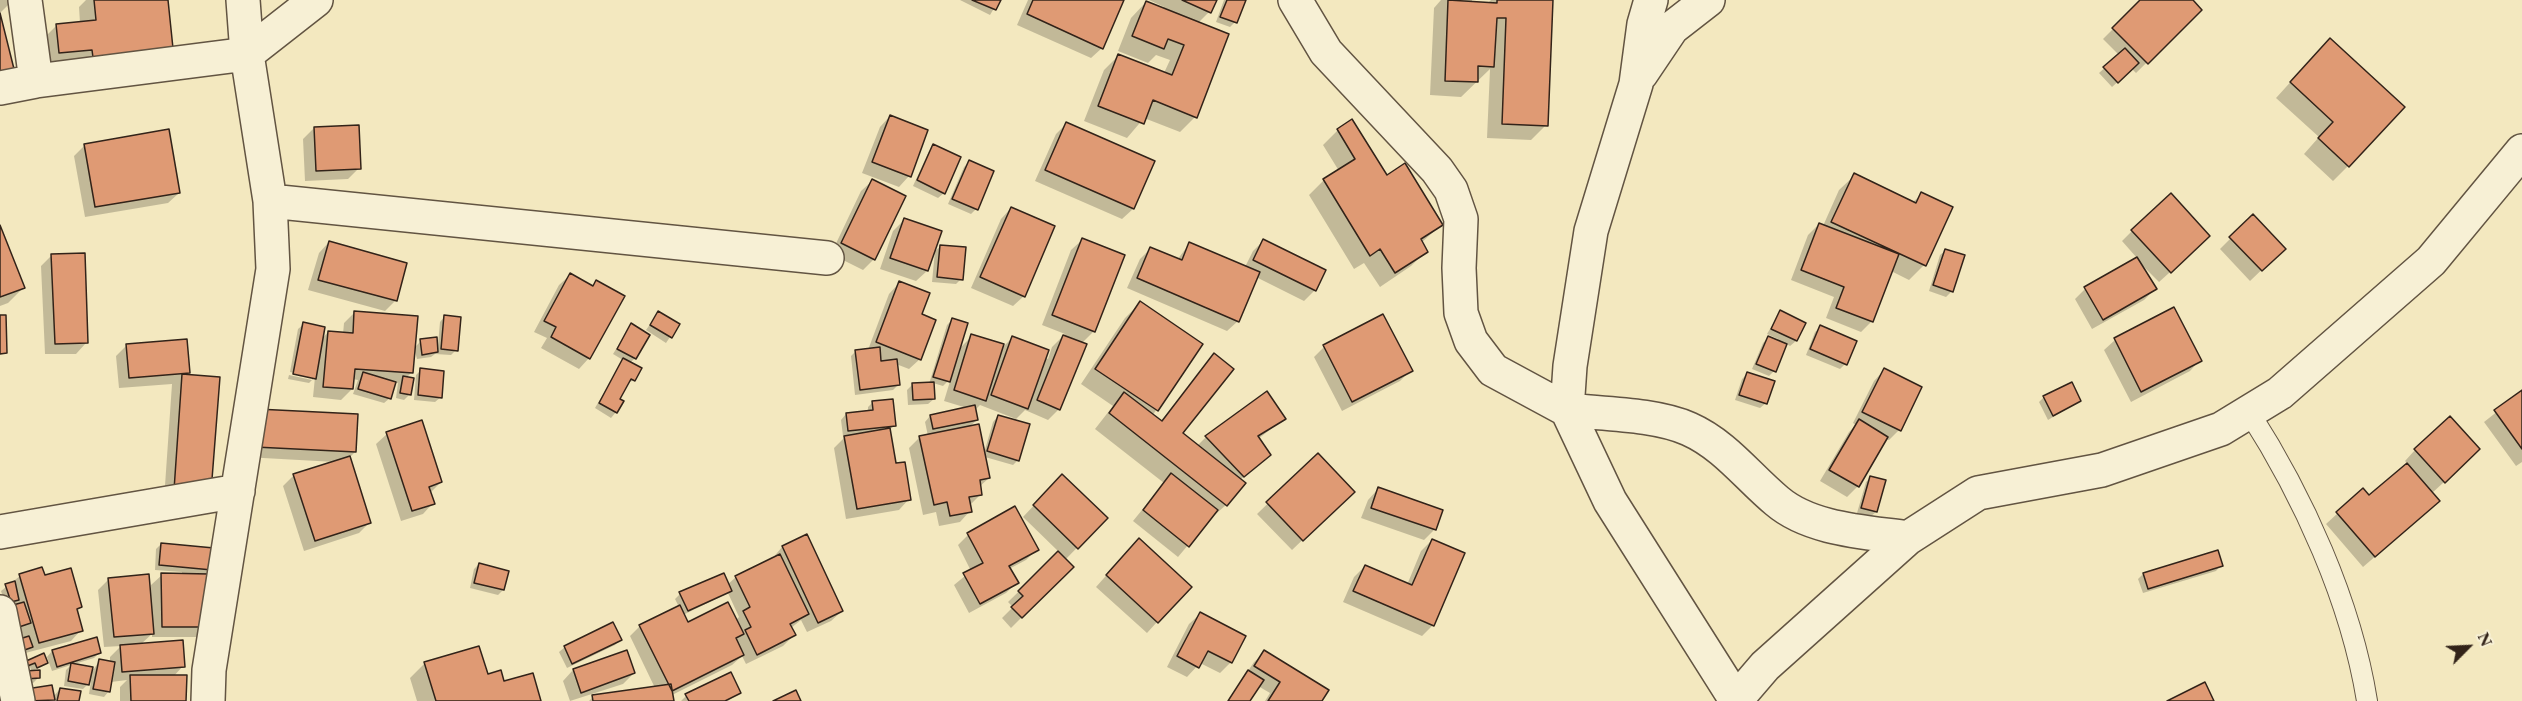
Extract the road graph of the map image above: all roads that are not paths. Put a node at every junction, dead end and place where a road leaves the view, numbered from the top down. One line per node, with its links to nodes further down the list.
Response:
1 (25, 0): 8 (street)
2 (243, 0): 7 (street)
3 (316, 0): 7 (street)
4 (1295, 0): 14 (street)
5 (1651, 0): 9 (street)
6 (1708, 0): 9 (street)
7 (247, 54): 8 (street); 12 (street)
8 (36, 81): 10 (street)
9 (1636, 84): 14 (street)
10 (0, 88)
11 (2522, 151): 15 (street)
12 (270, 201): 13 (street); 16 (street)
13 (827, 258)
14 (1567, 410): 18 (street); 20 (street)
15 (2249, 412): 18 (street); 23 (lane)
16 (238, 490): 17 (street); 22 (street)
17 (0, 532)
18 (1908, 538): 20 (street)
19 (0, 612): 21 (street)
20 (1736, 700)
21 (18, 701)
22 (208, 701)
23 (2367, 701)

